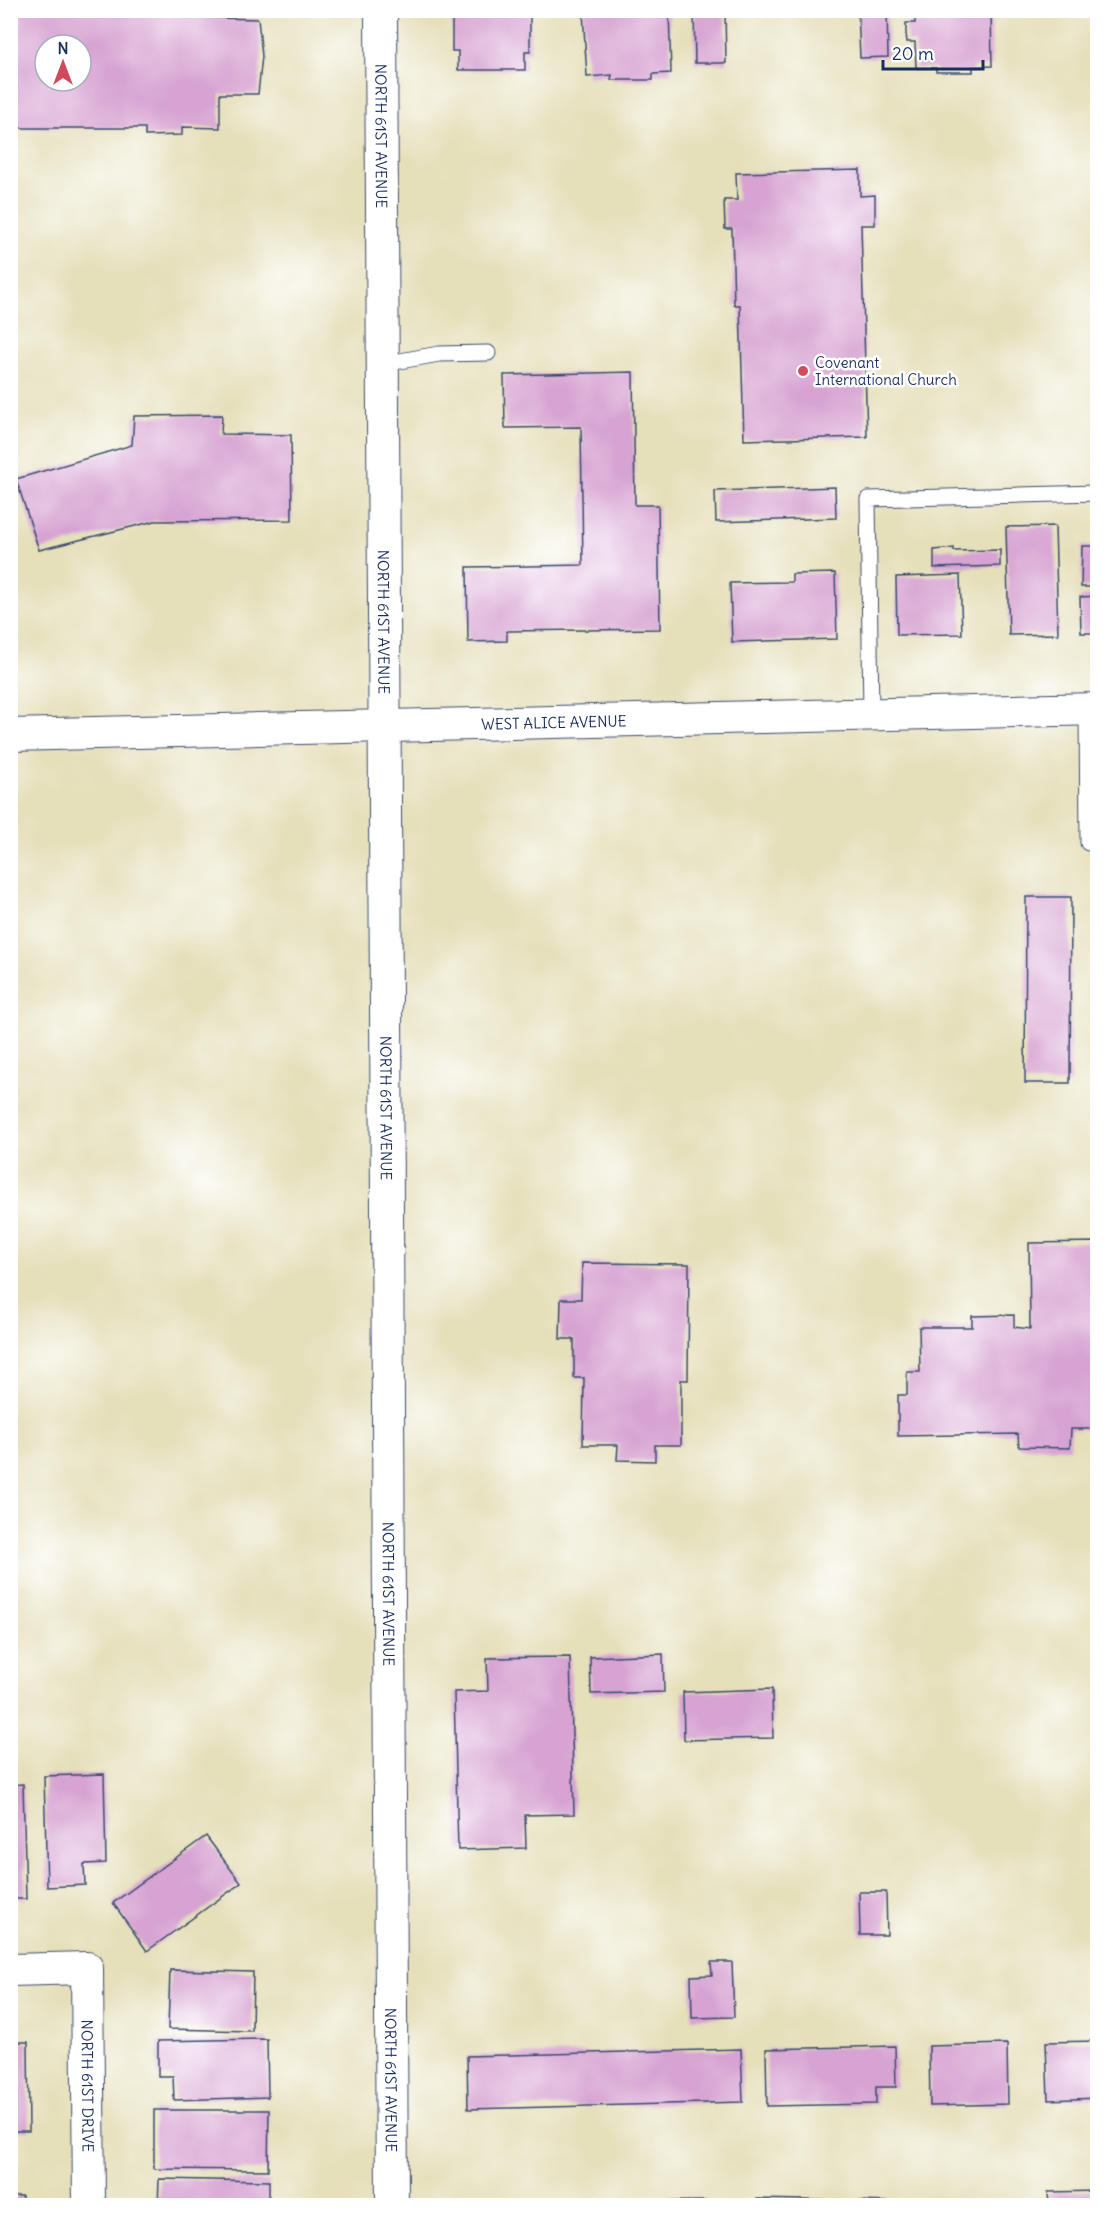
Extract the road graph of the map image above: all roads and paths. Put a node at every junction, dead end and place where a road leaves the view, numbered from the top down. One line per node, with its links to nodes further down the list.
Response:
1 (381, 10): 3 (street, NORTH 61ST AVENUE)
2 (488, 353): 3 (lane)
3 (383, 364): 7 (street, NORTH 61ST AVENUE)
4 (1098, 493): 6 (lane)
5 (1092, 709): 6 (street, WEST ALICE AVENUE); 9 (lane)
6 (871, 714): 7 (street, WEST ALICE AVENUE)
7 (383, 726): 8 (street, WEST ALICE AVENUE); 12 (street, NORTH 61ST AVENUE)
8 (10, 735)
9 (1088, 843)
10 (10, 1970): 11 (street, NORTH 61ST DRIVE)
11 (89, 2205)
12 (392, 2205)

